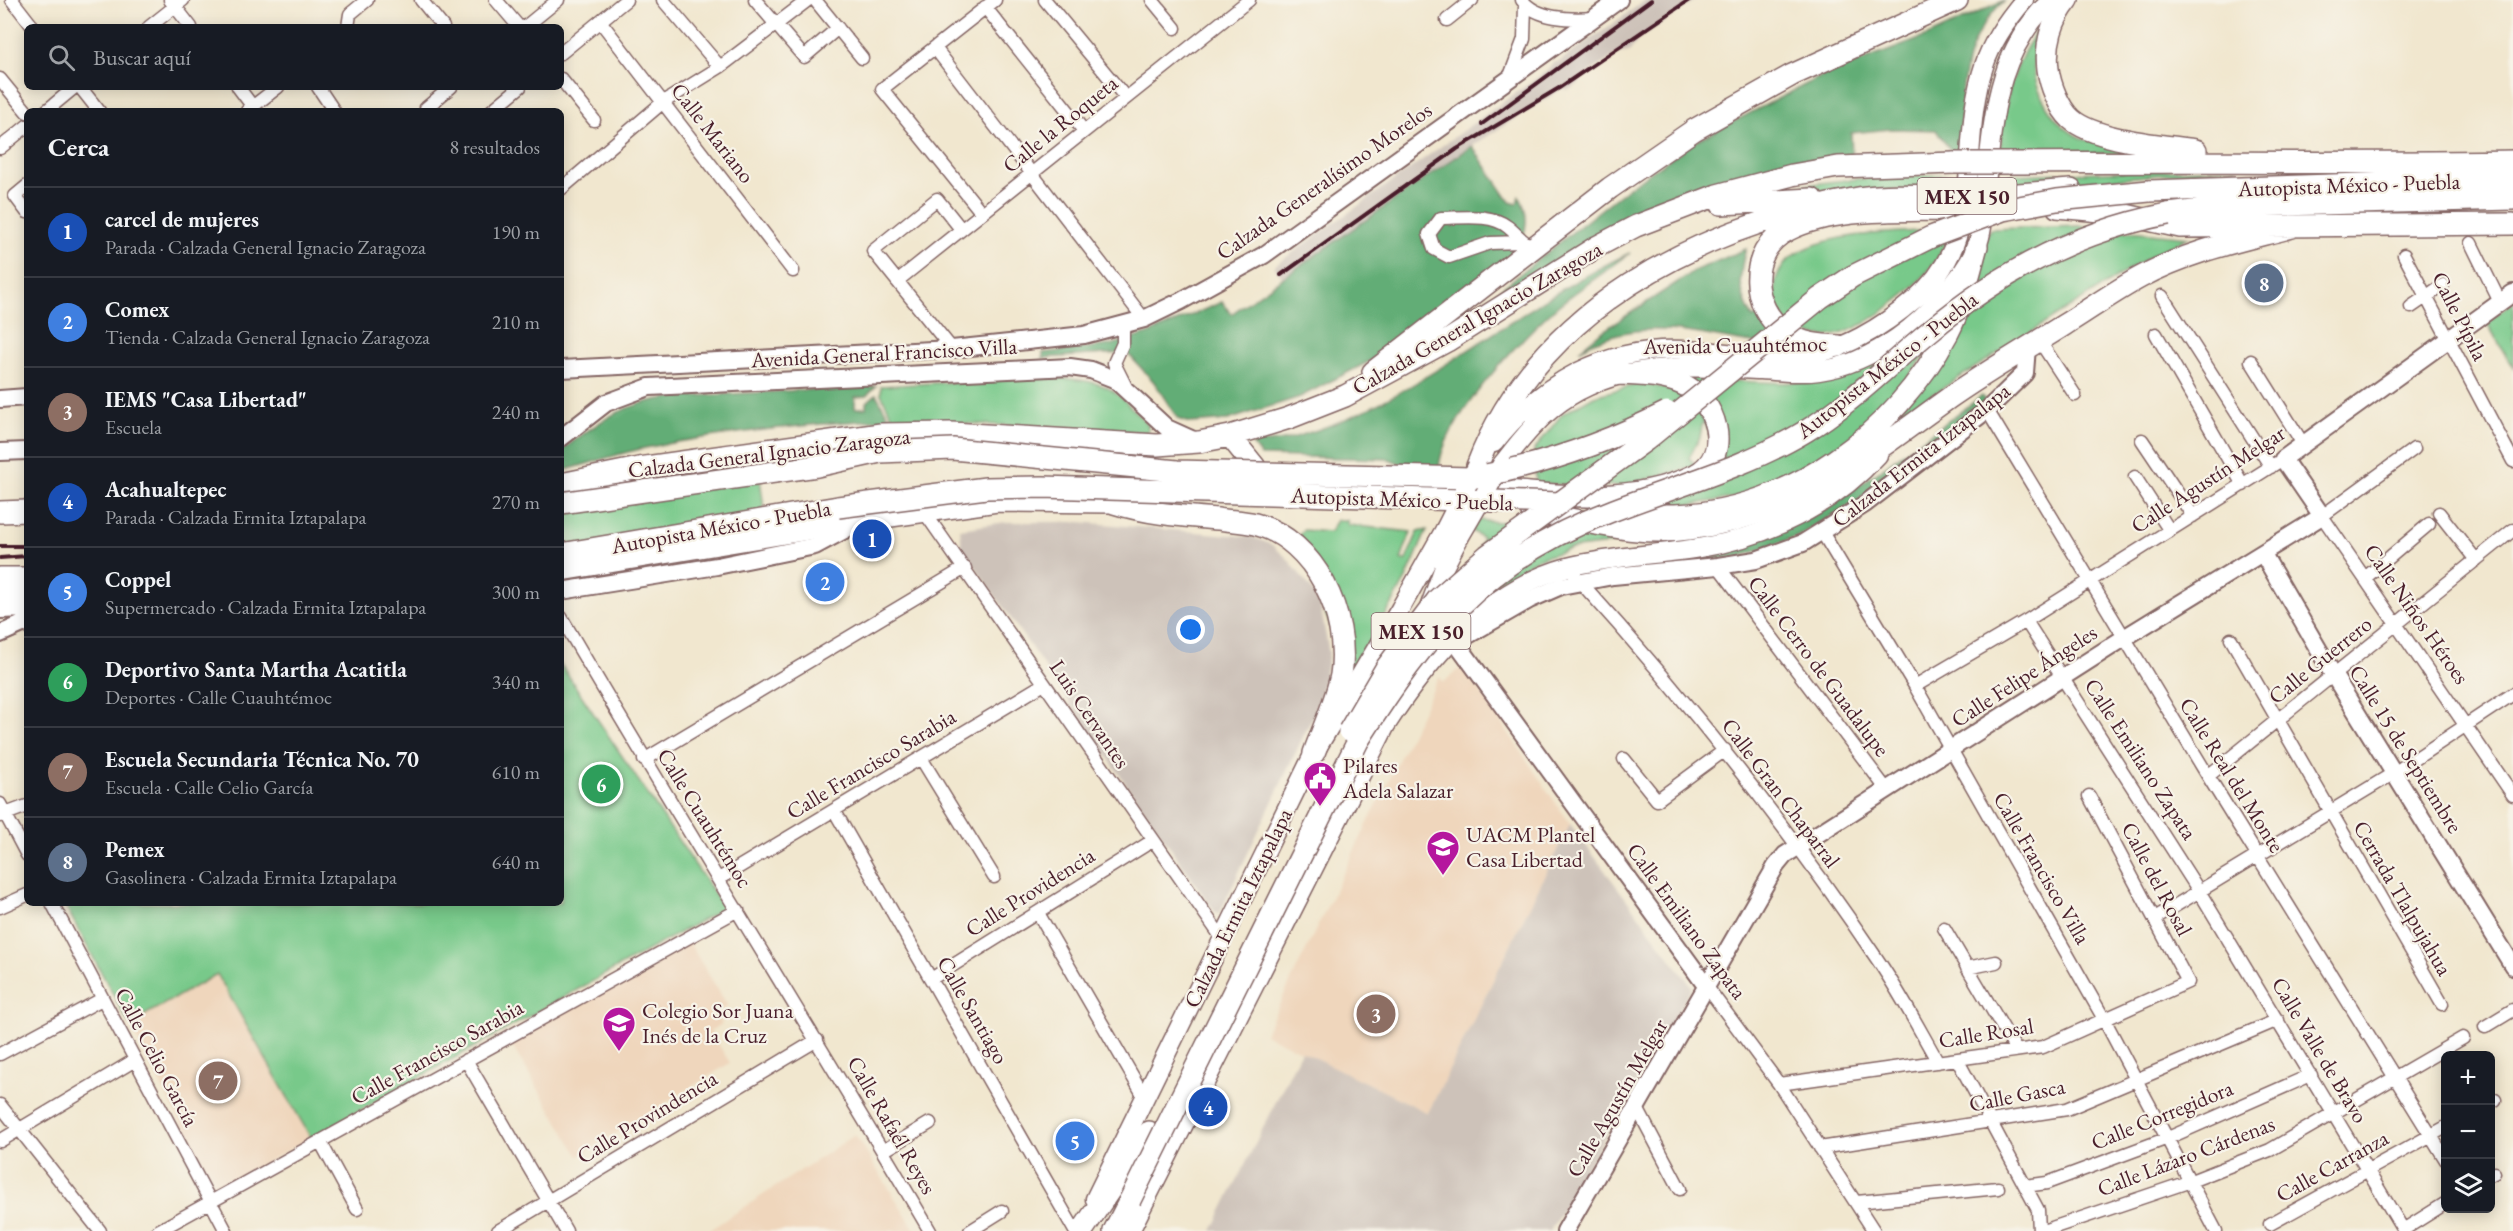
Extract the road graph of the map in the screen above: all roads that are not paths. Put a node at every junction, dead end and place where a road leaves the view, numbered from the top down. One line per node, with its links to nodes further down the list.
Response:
1 (12, 0): 26 (street)
2 (367, 0): 29 (street)
3 (421, 0): 30 (street)
4 (496, 0): 31 (street)
5 (558, 0): 32 (street)
6 (626, 0): 25 (street)
7 (663, 0): 39 (street)
8 (755, 0): 33 (street)
9 (808, 0): 33 (street)
10 (815, 0): 34 (street)
11 (1045, 0): 50 (street)
12 (1152, 0): 35 (street)
13 (1249, 0): 50 (street, Calle la Roqueta)
14 (1472, 0): 24 (street)
15 (1619, 0): 23 (street, Calzada Generalísimo Morelos)
16 (1956, 0): 82 (highway)
17 (2024, 0): 97 (main road, Avenida Cuauhtémoc / MEX 150)
18 (2051, 0): 83 (main road, Avenida Cuauhtémoc / MEX 150)
19 (2068, 0): 64 (highway)
20 (176, 2): 27 (street); 28 (street)
21 (1523, 2): 23 (street); 41 (street)
22 (990, 4): 36 (street); 61 (street)
23 (1594, 17): 41 (street, Calzada Generalísimo Morelos)
24 (1447, 20)
25 (600, 21): 37 (street); 51 (street, Calle Mariano)
26 (31, 24)
27 (152, 24)
28 (189, 24)
29 (348, 24)
30 (441, 24)
31 (516, 24)
32 (529, 24)
33 (777, 25): 34 (street); 39 (street)
34 (838, 28): 38 (street)
35 (1175, 28)
36 (934, 48): 67 (street); 77 (street)
37 (564, 51)
38 (862, 58)
39 (720, 67): 51 (street)
40 (0, 79): 53 (street)
41 (1509, 79): 92 (street, Calzada Generalísimo Morelos)
42 (564, 83): 60 (street)
43 (71, 90): 54 (street)
44 (82, 90): 55 (street)
45 (240, 90): 56 (street)
46 (274, 90): 57 (street)
47 (320, 90): 58 (street)
48 (448, 90): 59 (street)
49 (518, 90): 52 (street)
50 (1126, 98): 61 (street, Calle la Roqueta)
51 (662, 103): 69 (street); 85 (street, Calle Mariano)
52 (504, 107)
53 (24, 108)
54 (50, 108)
55 (97, 108)
56 (249, 108)
57 (251, 108)
58 (332, 108)
59 (426, 108)
60 (594, 120)
61 (1084, 131): 67 (street, Calle la Roqueta)
62 (24, 132): 63 (street)
63 (0, 148)
64 (2268, 160): 66 (highway, Calzada General Ignacio Zaragoza); 76 (highway, Calzada General Ignacio Zaragoza, bridge)
65 (2513, 161): 66 (highway)
66 (2319, 162): 74 (highway)
67 (1030, 174): 77 (street, Calle la Roqueta); 92 (street)
68 (2513, 179): 74 (highway, Autopista México - Puebla, bridge)
69 (564, 185)
70 (24, 188): 75 (street)
71 (1855, 198): 73 (highway); 76 (highway); 124 (highway)
72 (2513, 199): 127 (highway, Autopista México - Puebla, bridge)
73 (1943, 203): 74 (highway); 97 (highway)
74 (2003, 204): 79 (highway); 103 (highway, bridge)
75 (24, 208)
76 (1675, 211): 105 (highway, Calzada General Ignacio Zaragoza)
77 (982, 213): 80 (street, Calle la Roqueta)
78 (2513, 224): 79 (highway)
79 (2292, 227): 96 (highway, Calzada Ermita Iztapalapa)
80 (961, 229): 86 (street, Calle la Roqueta); 86 (street)
81 (2471, 243): 90 (street)
82 (1528, 245): 82 (street); 105 (highway)
83 (1977, 246): 101 (main road, Avenida Cuauhtémoc / MEX 150); 129 (highway)
84 (2404, 255): 88 (street, Calle Pípila)
85 (793, 271)
86 (897, 281): 98 (street)
87 (2444, 285): 88 (street)
88 (2426, 295): 91 (street); 95 (street, Calle Pípila)
89 (2162, 296): 122 (street)
90 (2507, 297): 95 (street, Calle Agustín Melgar)
91 (2410, 308)
92 (1144, 319): 93 (street, Calzada Generalísimo Morelos)
93 (1123, 326): 98 (street, Calzada Generalísimo Morelos); 102 (street)
94 (2156, 334): 128 (street)
95 (2448, 339): 117 (street, Calle Agustín Melgar); 121 (street, Calle Pípila)
96 (2033, 344): 104 (street); 110 (street, Calzada Ermita Iztapalapa); 116 (highway, Calzada Ermita Iztapalapa)
97 (1839, 346): 124 (main road, Avenida Cuauhtémoc / MEX 150)
98 (952, 349): 100 (street, Calzada Generalísimo Morelos)
99 (2251, 361): 117 (street)
100 (564, 369)
101 (1619, 374): 123 (highway); 143 (main road, Avenida Cuauhtémoc / MEX 150, bridge)
102 (1127, 388): 111 (street, Avenida General Francisco Villa); 115 (street, Avenida General Francisco Villa)
103 (1711, 390): 124 (highway, Autopista México - Puebla, bridge); 268 (highway, bridge)
104 (2074, 395)
105 (1345, 396): 112 (highway, Calzada General Ignacio Zaragoza)
106 (24, 397): 108 (street)
107 (24, 397): 109 (street)
108 (0, 399)
109 (0, 407)
110 (1987, 410): 142 (street, Calzada Ermita Iztapalapa); 155 (street, Calle Real del Monte)
111 (564, 436)
112 (1230, 436): 115 (highway, Calzada General Ignacio Zaragoza); 123 (highway)
113 (2142, 440): 136 (street)
114 (1080, 441): 115 (highway, Calzada General Ignacio Zaragoza); 123 (highway); 126 (highway, Calzada General Ignacio Zaragoza)
115 (1199, 442)
116 (1890, 443): 129 (highway); 147 (main road, Calzada Ermita Iztapalapa)
117 (2303, 444): 122 (street, Calle Agustín Melgar)
118 (2414, 449): 137 (street, Calle Felipe Ángeles)
119 (24, 451): 120 (street)
120 (0, 452)
121 (2513, 461)
122 (2277, 463): 128 (street, Calle Agustín Melgar); 137 (street, Calle Niños Héroes)
123 (1255, 467)
124 (1474, 472): 131 (highway, Autopista México - Puebla, bridge); 143 (main road, Calzada Ermita Iztapalapa, bridge)
125 (2135, 477): 141 (street)
126 (564, 483)
127 (1688, 483): 144 (highway, Autopista México - Puebla, bridge); 269 (highway, bridge)
128 (2243, 485): 136 (street, Calle Agustín Melgar)
129 (1161, 494): 130 (highway)
130 (1111, 502): 134 (highway); 178 (highway)
131 (564, 503)
132 (24, 511): 133 (highway)
133 (0, 512)
134 (925, 513): 138 (highway); 150 (street, Luis Cervantes)
135 (2439, 513): 146 (street)
136 (2193, 516): 141 (street, Calle Agustín Melgar)
137 (2322, 516): 145 (street, Calle Felipe Ángeles); 154 (street, Calle Niños Héroes)
138 (862, 520): 151 (highway); 157 (street)
139 (2429, 524): 154 (street)
140 (2513, 530): 146 (street, Calle Guerrero)
141 (2170, 531): 155 (street, Calle Agustín Melgar)
142 (1822, 532): 148 (street, Calzada Ermita Iztapalapa); 173 (street, Calle Francisco Villa)
143 (1452, 534): 177 (main road, Avenida Cuauhtémoc / MEX 150); 178 (main road, Calzada Ermita Iztapalapa)
144 (564, 554)
145 (2263, 554): 167 (street, Calle Felipe Ángeles); 170 (street, Calle 15 de Septiembre)
146 (2476, 560): 165 (street, Calle Guerrero)
147 (1644, 563): 148 (street, Calzada Ermita Iztapalapa); 149 (main road, Calzada Ermita Iztapalapa); 156 (street, Calzada Ermita Iztapalapa)
148 (1718, 566): 187 (street, Calle Cerro de Guadalupe)
149 (1568, 567): 156 (street, Calle Gran Chaparral); 169 (main road, Calzada Ermita Iztapalapa)
150 (964, 568): 172 (street, Luis Cervantes); 183 (street)
151 (564, 570)
152 (0, 578): 153 (highway)
153 (24, 578)
154 (2365, 578): 165 (street, Calle Niños Héroes)
155 (2090, 579): 162 (street, Calle Agustín Melgar); 167 (street, Calle Real del Monte)
156 (1580, 581): 169 (street, Calzada Ermita Iztapalapa); 179 (street, Calle Gran Chaparral)
157 (564, 590)
158 (0, 597): 159 (highway)
159 (24, 597)
160 (24, 609): 161 (street)
161 (0, 610)
162 (2026, 621): 171 (street, Calle Emiliano Zapata); 173 (street, Calle Agustín Melgar)
163 (564, 622): 183 (street, Calle Cuauhtémoc)
164 (24, 623): 166 (street)
165 (2397, 625): 170 (street, Calle Guerrero); 176 (street, Calle Niños Héroes)
166 (0, 634)
167 (2124, 638): 171 (street, Calle Felipe Ángeles); 186 (street, Calle Real del Monte)
168 (2231, 639): 175 (street)
169 (1454, 640): 177 (main road, Calzada Ermita Iztapalapa); 214 (street, Calle Emiliano Zapata)
170 (2334, 676): 175 (street, Calle Guerrero); 185 (street, Calle 15 de Septiembre)
171 (2063, 679): 180 (street, Calle Felipe Ángeles); 200 (street, Calle Emiliano Zapata)
172 (1044, 684): 181 (street, Calle Francisco Sarabia); 194 (street, Luis Cervantes)
173 (1916, 686): 180 (street, Calle Francisco Villa)
174 (2513, 694): 176 (street)
175 (2279, 721): 186 (street, Calle Guerrero); 193 (street, Cerrada Tlalpujahua)
176 (2466, 724): 185 (street); 188 (street, Calle Niños Héroes)
177 (1386, 725): 184 (main road, Calzada Ermita Iztapalapa)
178 (1319, 745): 184 (main road); 208 (main road, Calzada Ermita Iztapalapa)
179 (1725, 750): 182 (street); 195 (street, Calle Gran Chaparral)
180 (1949, 750): 187 (street, Calle Felipe Ángeles); 218 (street, Calle Francisco Villa)
181 (921, 758): 191 (street, Calle Francisco Sarabia); 198 (street)
182 (1624, 759)
183 (644, 760): 199 (street, Calle Cuauhtémoc)
184 (1364, 771): 270 (main road, Calzada Ermita Iztapalapa)
185 (2394, 773): 193 (street); 210 (street, Calle 15 de Septiembre)
186 (2208, 776): 197 (street, Calle Real del Monte)
187 (1887, 790): 195 (street, Calle Felipe Ángeles)
188 (2513, 795)
189 (2089, 796): 206 (street, Calle del Rosal)
190 (24, 807): 192 (street)
191 (834, 810): 199 (street, Calle Francisco Sarabia); 212 (street, Calle Santiago)
192 (2, 812): 196 (street)
193 (2329, 812): 197 (street); 216 (street, Cerrada Tlalpujahua)
194 (1152, 841): 205 (street, Calle Providencia); 208 (street, Luis Cervantes)
195 (1797, 846): 214 (street, Calle Felipe Ángeles); 228 (street, Calle Gran Chaparral)
196 (24, 850)
197 (2257, 855): 200 (street); 230 (street, Calle Real del Monte)
198 (994, 877)
199 (719, 879): 204 (street, Calle Cuauhtémoc)
200 (2199, 891): 206 (street); 219 (street, Calle Valle de Bravo)
201 (24, 896): 203 (street)
202 (54, 906): 215 (street, Calle Celio García)
203 (0, 907)
204 (738, 910): 222 (street, Calle Cuauhtémoc); 227 (street, Calle Francisco Sarabia)
205 (1038, 913): 212 (street, Calle Providencia); 233 (street)
206 (2155, 918): 213 (street, Calle del Rosal)
207 (1944, 928): 211 (street)
208 (1222, 938): 233 (main road, Calzada Ermita Iztapalapa)
209 (1996, 962): 211 (street)
210 (2513, 966)
211 (1967, 968): 223 (street)
212 (931, 979): 267 (street, Calle Santiago)
213 (2188, 982): 218 (street, Calle Rosal)
214 (1707, 987): 232 (street, Calle Emiliano Zapata); 235 (street, Calle Agustín Melgar)
215 (102, 999): 224 (street); 226 (street, Calle Celio García)
216 (2442, 1004)
217 (2513, 1010): 220 (street)
218 (2104, 1019): 223 (street, Calle Rosal); 231 (street, Calle Francisco Villa)
219 (2278, 1020): 229 (street, Calle Valle de Bravo); 231 (street, Calle Gasca)
220 (2485, 1027)
221 (2463, 1038): 230 (street, Calle Lázaro Cárdenas)
222 (817, 1040): 246 (street, Calle Rafaél Reyes); 253 (street, Calle Provindencia)
223 (2016, 1050): 225 (street, Calle Rosal)
224 (0, 1054)
225 (1957, 1059): 228 (street, Calle Rosal); 238 (street)
226 (135, 1060): 240 (street); 254 (street, Calle Celio García)
227 (466, 1060): 244 (street, Calle Francisco Sarabia); 253 (street)
228 (1938, 1062): 232 (street, Calle Rosal)
229 (2311, 1075): 236 (street, Calle Valle de Bravo); 242 (street, Calle Corregidora)
230 (2394, 1077): 236 (street, Calle Lázaro Cárdenas); 241 (street, Calle Real del Monte)
231 (2137, 1081): 238 (street, Calle Gasca); 242 (street, Calle Francisco Villa)
232 (1779, 1084): 245 (street, Calle Emiliano Zapata)
233 (1144, 1096): 268 (main road, Calzada Ermita Iztapalapa)
234 (0, 1105): 240 (street)
235 (1637, 1107): 252 (street); 271 (street, Calle Agustín Melgar)
236 (2333, 1112): 248 (street, Calle Valle de Bravo); 249 (street, Calle Lázaro Cárdenas)
237 (930, 1123): 246 (street)
238 (1991, 1123): 245 (street, Calle Gasca); 250 (street)
239 (2441, 1129): 241 (street, Calle Carranza)
240 (19, 1130): 243 (street); 260 (street)
241 (2431, 1135): 247 (street, Calle Real del Monte); 248 (street, Calle Carranza)
242 (2168, 1138): 249 (street, Calle Francisco Villa); 250 (street, Calle Corregidora)
243 (0, 1141)
244 (320, 1141): 254 (street, Calle Francisco Sarabia); 257 (street)
245 (1820, 1148): 255 (street, Calle Emiliano Zapata)
246 (883, 1151): 265 (street, Calle Rafaél Reyes)
247 (2444, 1159)
248 (2368, 1171): 259 (street, Calle Carranza); 275 (street, Calle Valle de Bravo)
249 (2191, 1181): 273 (street, Calle Lázaro Cárdenas); 274 (street, Calle Francisco Villa)
250 (2025, 1186): 273 (street)
251 (1998, 1188): 255 (street)
252 (1680, 1190)
253 (549, 1200): 263 (street, Calle Provindencia); 264 (street)
254 (210, 1202): 261 (street, Calle Francisco Sarabia); 262 (street, Calle Celio García)
255 (1857, 1202): 272 (street, Calle Emiliano Zapata)
256 (2441, 1206): 275 (street)
257 (357, 1209)
258 (1002, 1211): 266 (street)
259 (2270, 1224)
260 (100, 1231)
261 (158, 1231)
262 (226, 1231)
263 (498, 1231)
264 (566, 1231)
265 (930, 1231)
266 (970, 1231)
267 (1075, 1231)
268 (1081, 1231)
269 (1114, 1231)
270 (1130, 1231)
271 (1565, 1231)
272 (1874, 1231)
273 (2041, 1231)
274 (2216, 1231)
275 (2404, 1231)

